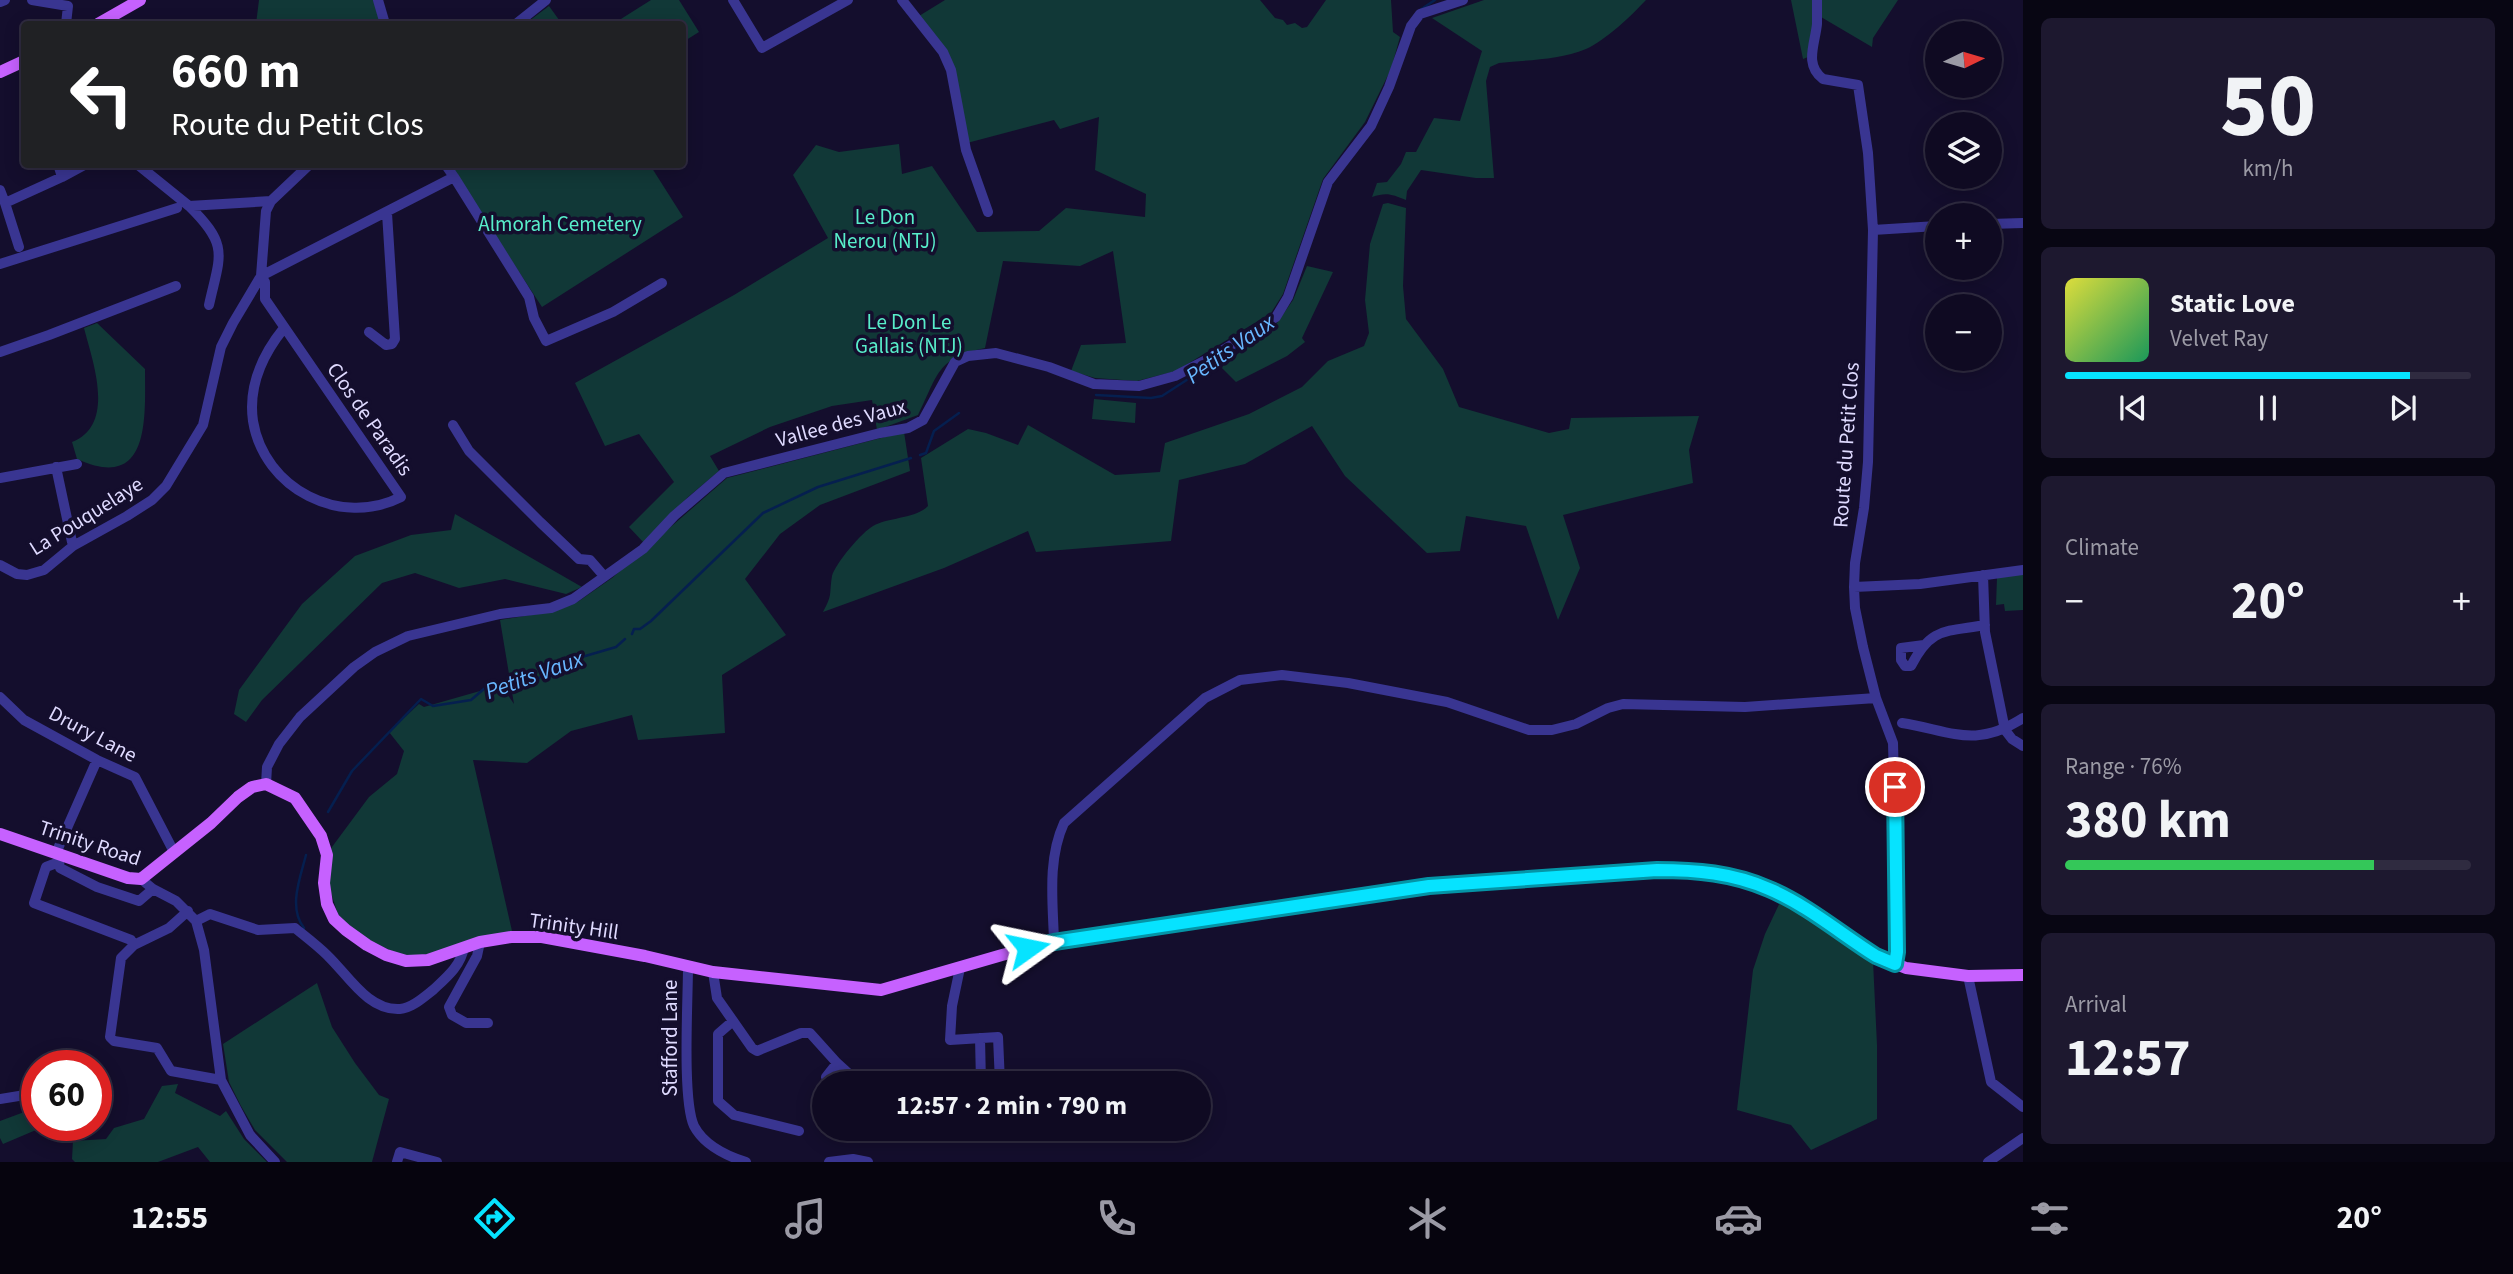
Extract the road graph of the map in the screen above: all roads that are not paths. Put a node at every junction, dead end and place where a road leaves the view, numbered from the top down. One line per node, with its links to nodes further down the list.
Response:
1 (5, 0): 12 (street)
2 (32, 0): 14 (street)
3 (140, 0): 15 (main road)
4 (378, 0): 16 (street)
5 (546, 0): 17 (street)
6 (733, 0): 13 (street)
7 (820, 0): 13 (street)
8 (848, 0): 13 (street)
9 (902, 0): 32 (street)
10 (1463, 0): 55 (street, Vallee des Vaux)
11 (1817, 0): 37 (street, Route du Petit Clos)
12 (0, 2)
13 (827, 12)
14 (66, 21)
15 (103, 21)
16 (384, 21)
17 (520, 21)
18 (21, 67): 19 (main road)
19 (0, 72)
20 (59, 168): 25 (street)
21 (79, 168): 25 (street)
22 (142, 168): 30 (street)
23 (306, 168): 28 (street)
24 (448, 168): 26 (street)
25 (62, 177): 29 (street)
26 (454, 177): 33 (street); 41 (street)
27 (0, 190): 29 (street)
28 (271, 201): 30 (street); 40 (street, La Pouquelaye)
29 (5, 203): 38 (street)
30 (189, 206): 43 (street)
31 (177, 208): 39 (street)
32 (988, 212)
33 (387, 213): 40 (street); 45 (street)
34 (2023, 223): 35 (street)
35 (2002, 224)
36 (1925, 227): 37 (street)
37 (1874, 230): 56 (street, Route du Petit Clos)
38 (19, 247)
39 (0, 264)
40 (261, 276): 44 (street, Clos de Paradis); 52 (street, La Pouquelaye)
41 (662, 283)
42 (176, 286): 46 (street)
43 (209, 305)
44 (284, 328): 44 (street, Clos de Paradis)
45 (369, 332)
46 (0, 352)
47 (453, 425): 55 (street)
48 (77, 464): 49 (street)
49 (56, 467): 50 (street); 51 (street)
50 (0, 478)
51 (72, 542)
52 (0, 565)
53 (2023, 570): 54 (street)
54 (1983, 575): 56 (street); 57 (street)
55 (604, 576): 66 (street, Vallee des Vaux)
56 (1854, 587): 60 (street, Route du Petit Clos)
57 (1985, 625): 58 (street); 63 (street)
58 (1924, 645)
59 (0, 698): 65 (street, Drury Lane)
60 (1876, 698): 75 (street); 78 (street, Route du Petit Clos)
61 (2023, 718): 63 (street)
62 (1902, 723): 63 (street)
63 (2004, 730): 64 (street)
64 (2023, 746)
65 (97, 760): 68 (street, Drury Lane); 69 (street)
66 (266, 784): 68 (main road); 77 (main road, Trinity Hill)
67 (0, 834): 69 (main road, Trinity Road)
68 (174, 852): 70 (main road)
69 (59, 857): 70 (main road, Trinity Road); 71 (street); 76 (street)
70 (141, 878): 71 (street, Trinity Road)
71 (153, 889): 72 (street, Trinity Road)
72 (188, 911): 73 (street, Trinity Road); 76 (street)
73 (196, 921): 77 (street); 92 (street)
74 (480, 942): 77 (main road, Trinity Hill); 79 (main road, Trinity Hill); 85 (street)
75 (1054, 942): 78 (main road, Trinity Hill); 80 (main road, Trinity Hill)
76 (134, 945): 92 (street)
77 (464, 947)
78 (1895, 964): 83 (main road, Trinity Hill)
79 (688, 967): 81 (main road, Trinity Hill); 101 (street, Stafford Lane)
80 (960, 968): 81 (main road, Trinity Hill); 86 (street)
81 (713, 972): 84 (street)
82 (2023, 975): 83 (main road, Trinity Hill)
83 (1968, 976): 95 (street)
84 (733, 1021): 87 (street); 96 (street)
85 (488, 1023)
86 (980, 1038): 90 (street); 91 (street)
87 (837, 1063): 88 (street); 89 (street)
88 (830, 1071)
89 (846, 1071)
90 (981, 1071)
91 (999, 1071)
92 (221, 1080): 98 (street)
93 (21, 1095): 94 (street)
94 (0, 1098)
95 (2023, 1107)
96 (799, 1131)
97 (2023, 1138): 104 (street)
98 (275, 1162)
99 (397, 1162): 100 (street)
100 (437, 1162)
101 (746, 1162)
102 (829, 1162): 103 (street)
103 (868, 1162)
104 (1988, 1162)

